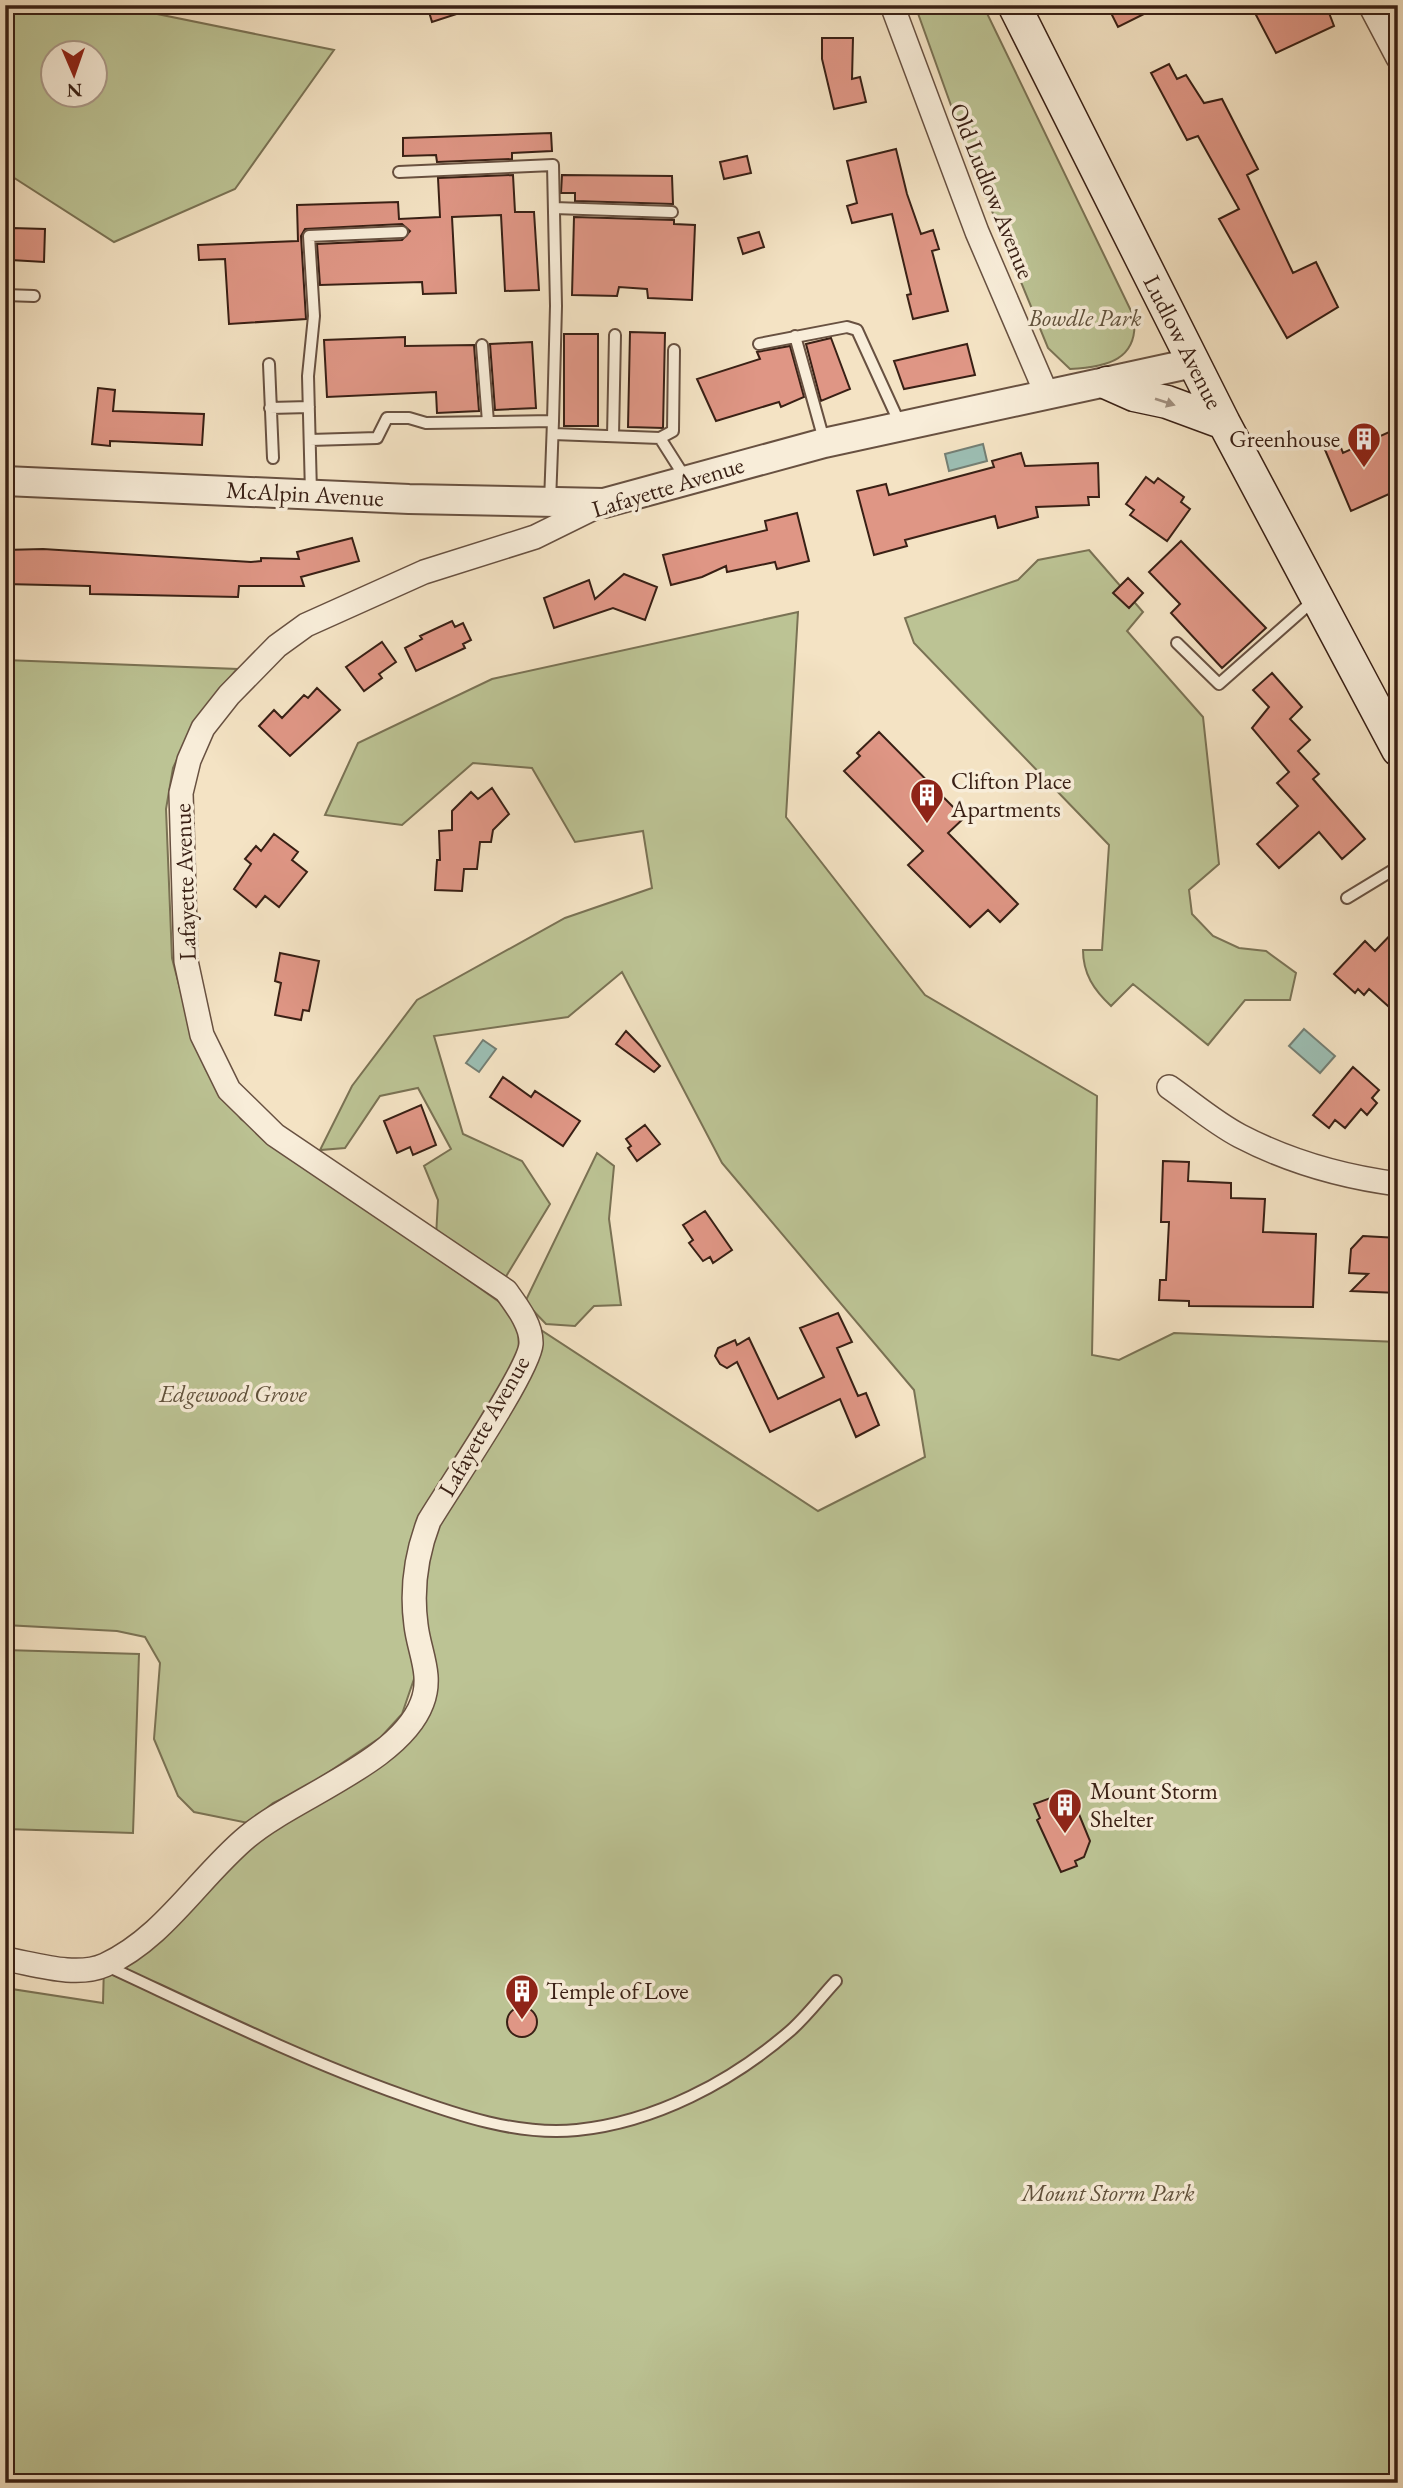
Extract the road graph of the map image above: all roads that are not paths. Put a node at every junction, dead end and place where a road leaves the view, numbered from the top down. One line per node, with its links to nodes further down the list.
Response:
1 (892, 5): 19 (street, Old Ludlow Avenue)
2 (1014, 5): 16 (main road, Ludlow Avenue)
3 (1370, 5): 4 (street)
4 (1398, 58)
5 (399, 172): 6 (lane)
6 (554, 208): 7 (lane); 22 (lane)
7 (673, 212)
8 (402, 232): 20 (lane)
9 (5, 295): 10 (lane)
10 (34, 296)
11 (615, 335): 27 (lane)
12 (796, 336): 13 (lane); 25 (lane); 30 (lane)
13 (759, 344)
14 (482, 345): 23 (lane)
15 (674, 350): 28 (lane)
16 (1193, 363): 18 (street, Lafayette Avenue); 24 (main road, Ludlow Avenue)
17 (269, 364): 21 (lane)
18 (1107, 383): 19 (street, Lafayette Avenue); 24 (main road, one-way to 24)
19 (1047, 395): 25 (street, Lafayette Avenue)
20 (309, 407): 21 (lane); 29 (lane)
21 (270, 408): 31 (lane)
22 (553, 421): 23 (lane); 26 (lane)
23 (488, 422): 29 (lane)
24 (1224, 423): 37 (main road, Ludlow Avenue)
25 (901, 427): 30 (street, Lafayette Avenue)
26 (553, 435): 27 (lane); 35 (lane)
27 (613, 436): 28 (lane)
28 (660, 438): 32 (lane)
29 (310, 440): 34 (lane)
30 (824, 443): 32 (street, Lafayette Avenue)
31 (273, 458)
32 (686, 478): 36 (street, Lafayette Avenue)
33 (5, 481): 34 (street, McAlpin Avenue)
34 (311, 494): 35 (street, McAlpin Avenue)
35 (550, 503): 36 (street, McAlpin Avenue)
36 (604, 503): 45 (street, Lafayette Avenue)
37 (1316, 598): 38 (lane); 39 (main road, Ludlow Avenue)
38 (1177, 643)
39 (1397, 747)
40 (1398, 867): 41 (lane)
41 (1347, 898)
42 (1169, 1087): 43 (street)
43 (1398, 1184)
44 (5, 1959): 45 (street, Lafayette Avenue)
45 (104, 1965): 46 (lane)
46 (836, 1981)

